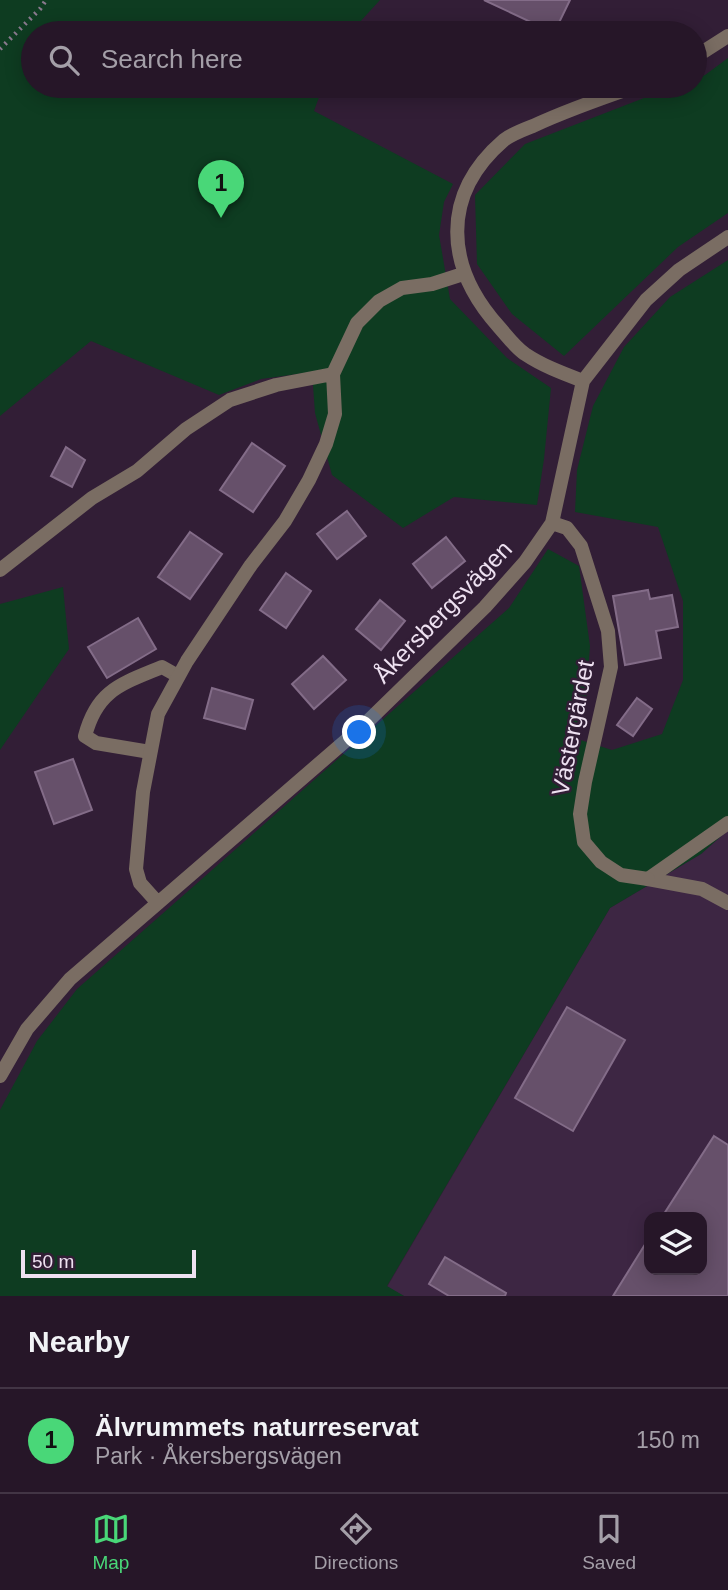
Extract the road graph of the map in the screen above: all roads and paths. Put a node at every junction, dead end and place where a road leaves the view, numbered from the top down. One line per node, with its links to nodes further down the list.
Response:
1 (46, 0): 2 (path)
2 (28, 21)
3 (21, 28): 5 (path)
4 (728, 36): 6 (street)
5 (0, 49)
6 (707, 49)
7 (602, 98): 9 (street)
8 (728, 237): 11 (street, Åkersbergsvägen)
9 (463, 274): 10 (street); 11 (street)
10 (333, 373): 13 (street); 14 (street)
11 (583, 381): 12 (street, Åkersbergsvägen)
12 (552, 523): 17 (street, Västergärdet); 18 (street, Åkersbergsvägen)
13 (0, 570)
14 (178, 676): 15 (street); 15 (street)
15 (150, 752): 18 (street)
16 (728, 823): 17 (street)
17 (648, 879): 19 (street, Västergärdet)
18 (158, 903): 20 (street, Åkersbergsvägen)
19 (728, 903)
20 (0, 1076)

